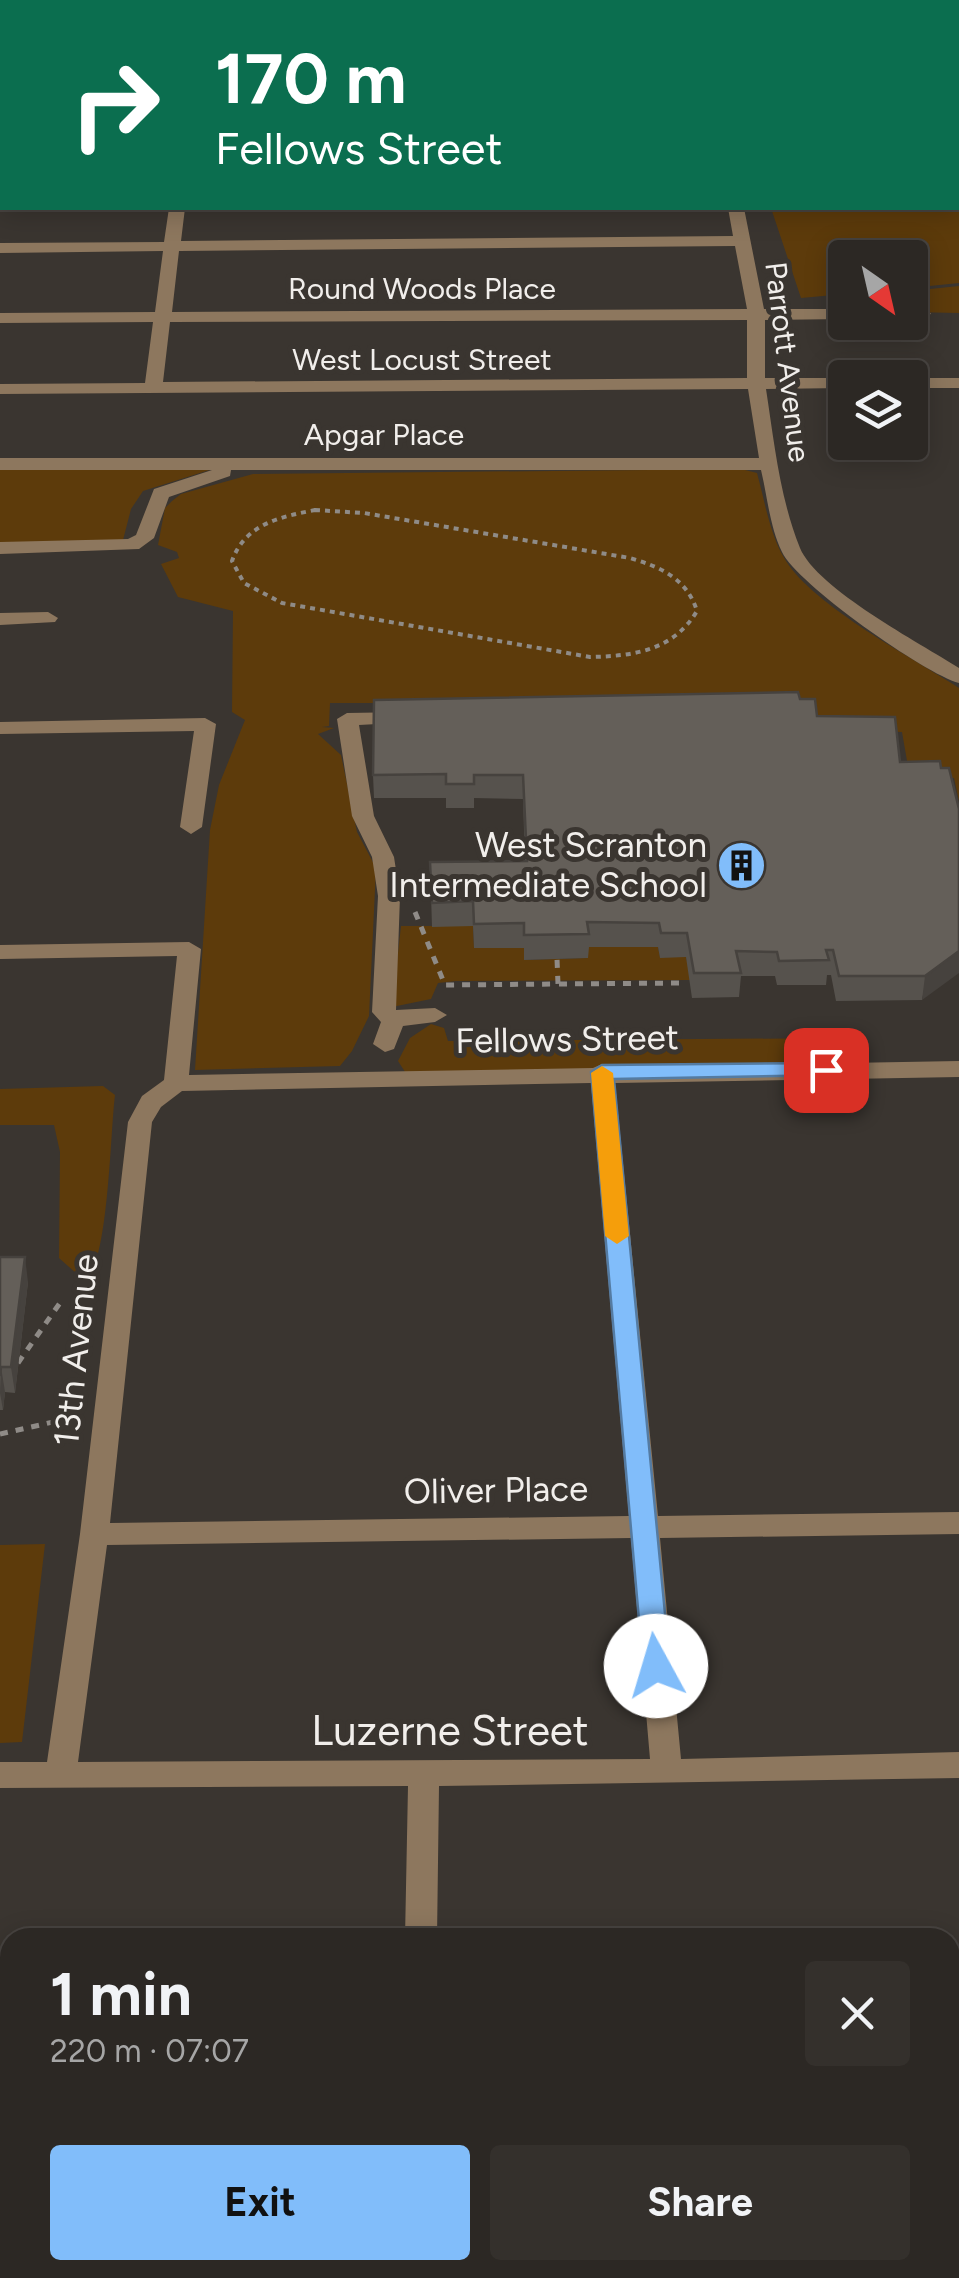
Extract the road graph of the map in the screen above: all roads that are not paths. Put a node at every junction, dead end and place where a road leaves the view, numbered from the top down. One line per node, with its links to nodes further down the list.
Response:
1 (177, 210): 4 (street)
2 (736, 210): 3 (street, Parrott Avenue)
3 (742, 241): 4 (street); 6 (street, Parrott Avenue)
4 (174, 246): 5 (street); 9 (street)
5 (0, 248)
6 (756, 314): 7 (street, Round Woods Place); 9 (street, Round Woods Place); 12 (street, Parrott Avenue)
7 (828, 314)
8 (0, 318): 9 (street, Round Woods Place)
9 (160, 318): 14 (street)
10 (928, 383): 11 (street)
11 (959, 383)
12 (756, 384): 13 (street, West Locust Street); 14 (street, West Locust Street); 18 (street, Parrott Avenue)
13 (828, 384)
14 (154, 388): 15 (street, West Locust Street)
15 (0, 389)
16 (0, 464): 17 (street, Apgar Place)
17 (252, 464): 18 (street, Apgar Place); 19 (street)
18 (769, 464): 22 (street, Parrott Avenue)
19 (0, 548)
20 (48, 618): 21 (street)
21 (0, 619)
22 (959, 677)
23 (439, 717): 27 (street)
24 (0, 728): 25 (street)
25 (191, 826)
26 (0, 952): 30 (street)
27 (434, 1015)
28 (959, 1068): 29 (street, Fellows Street)
29 (602, 1072): 30 (street, Fellows Street); 32 (street)
30 (176, 1083): 33 (street, 13th Avenue)
31 (959, 1523): 32 (street, Oliver Place)
32 (642, 1525): 33 (street, Oliver Place); 36 (street)
33 (94, 1534): 37 (street, 13th Avenue)
34 (959, 1765): 36 (street, Luzerne Street)
35 (424, 1772): 36 (street, Luzerne Street); 37 (street, Luzerne Street); 39 (street)
36 (667, 1772)
37 (61, 1773): 38 (street, Luzerne Street)
38 (0, 1775)
39 (422, 1928)

